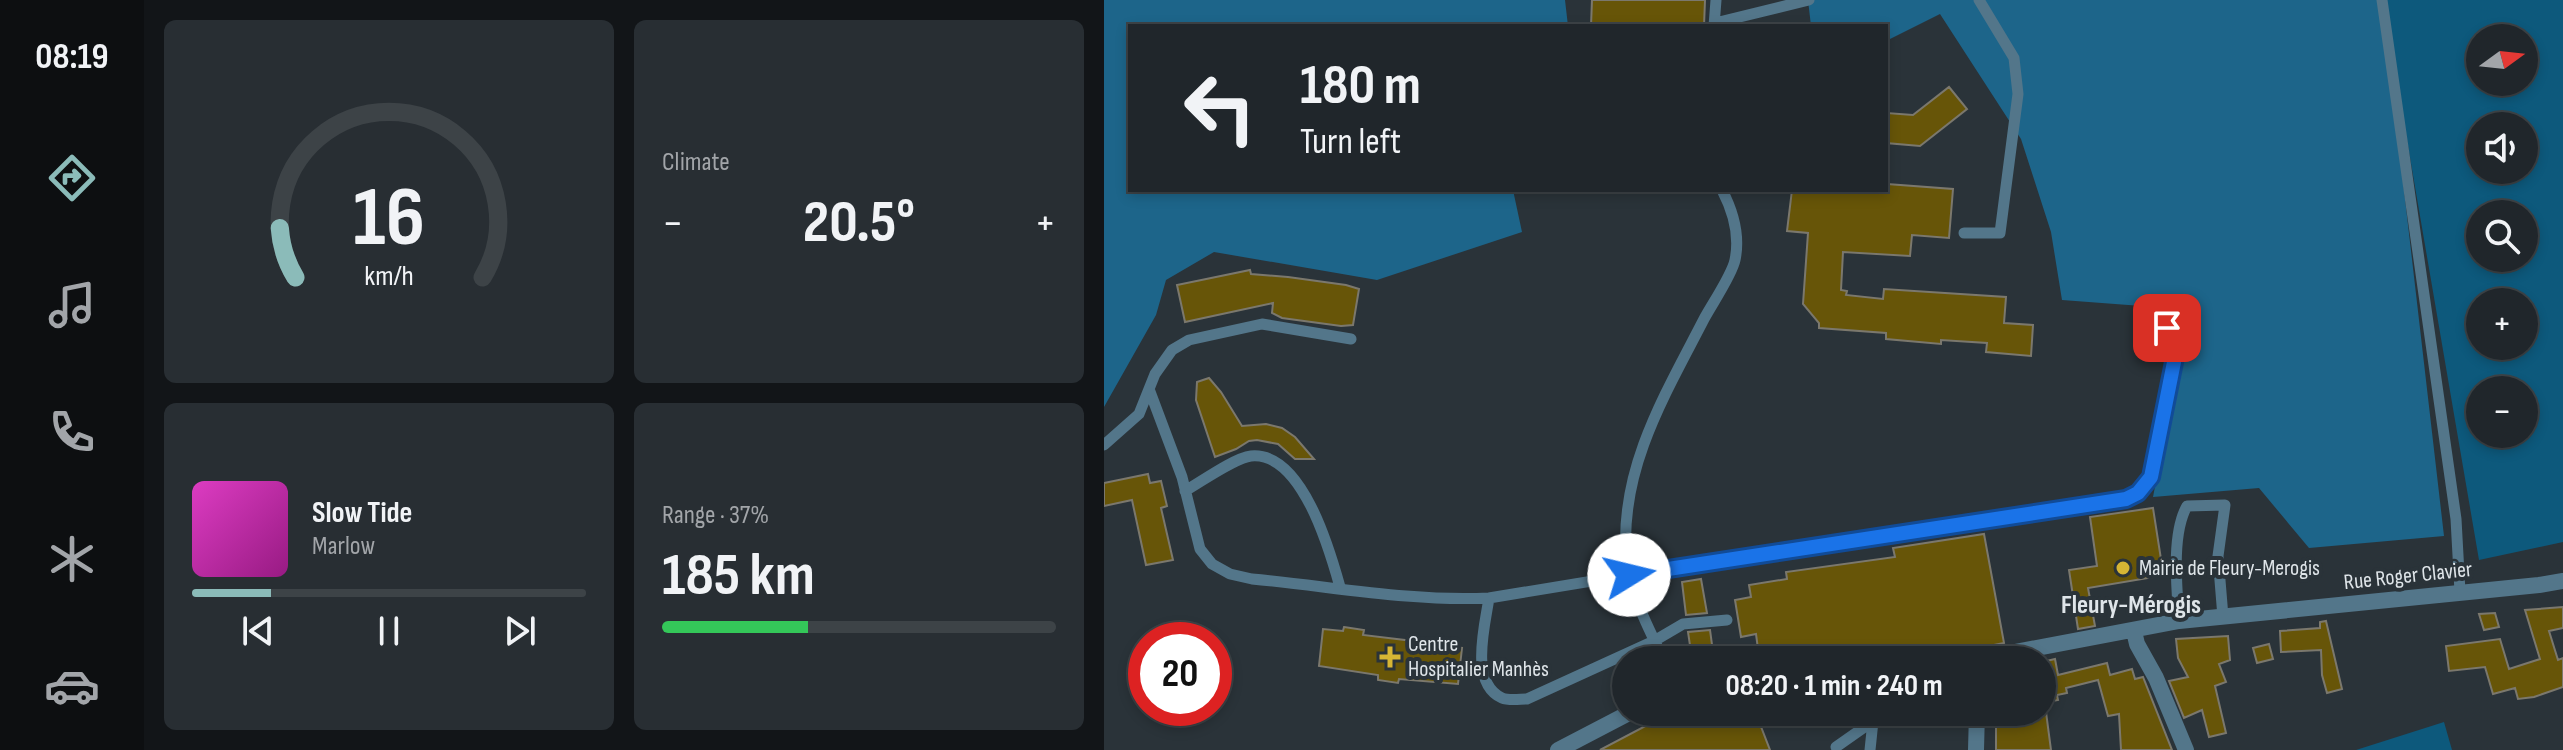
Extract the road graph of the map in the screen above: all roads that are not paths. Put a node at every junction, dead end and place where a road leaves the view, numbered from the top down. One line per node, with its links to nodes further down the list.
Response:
1 (1716, 0): 5 (lane)
2 (1809, 0): 6 (lane)
3 (1979, 0): 8 (lane)
4 (2382, 0): 17 (lane)
5 (1714, 24)
6 (1718, 24)
7 (1723, 192): 14 (lane)
8 (1964, 233)
9 (2167, 328): 14 (lane)
10 (1351, 339): 11 (lane)
11 (1149, 389): 12 (lane); 13 (lane)
12 (1104, 445)
13 (1185, 491): 16 (lane); 16 (lane)
14 (1629, 575): 18 (lane); 23 (lane)
15 (2563, 581): 17 (street, Rue Roger Clavier)
16 (1340, 587): 18 (lane)
17 (2460, 592): 19 (street, Rue Roger Clavier)
18 (1489, 598): 23 (lane)
19 (2223, 617): 21 (street, Rue Roger Clavier); 21 (lane)
20 (1727, 620): 23 (lane)
21 (2179, 621): 22 (street, Rue Roger Clavier)
22 (2134, 631): 25 (street, Rue Roger Clavier); 34 (street)
23 (1654, 641): 24 (lane)
24 (1657, 646)
25 (2052, 646)
26 (1612, 722): 31 (street)
27 (1866, 726): 30 (lane)
28 (1872, 726): 32 (lane)
29 (1977, 726): 33 (street)
30 (1836, 747)
31 (1558, 750)
32 (1870, 750)
33 (1976, 750)
34 (2186, 750)

